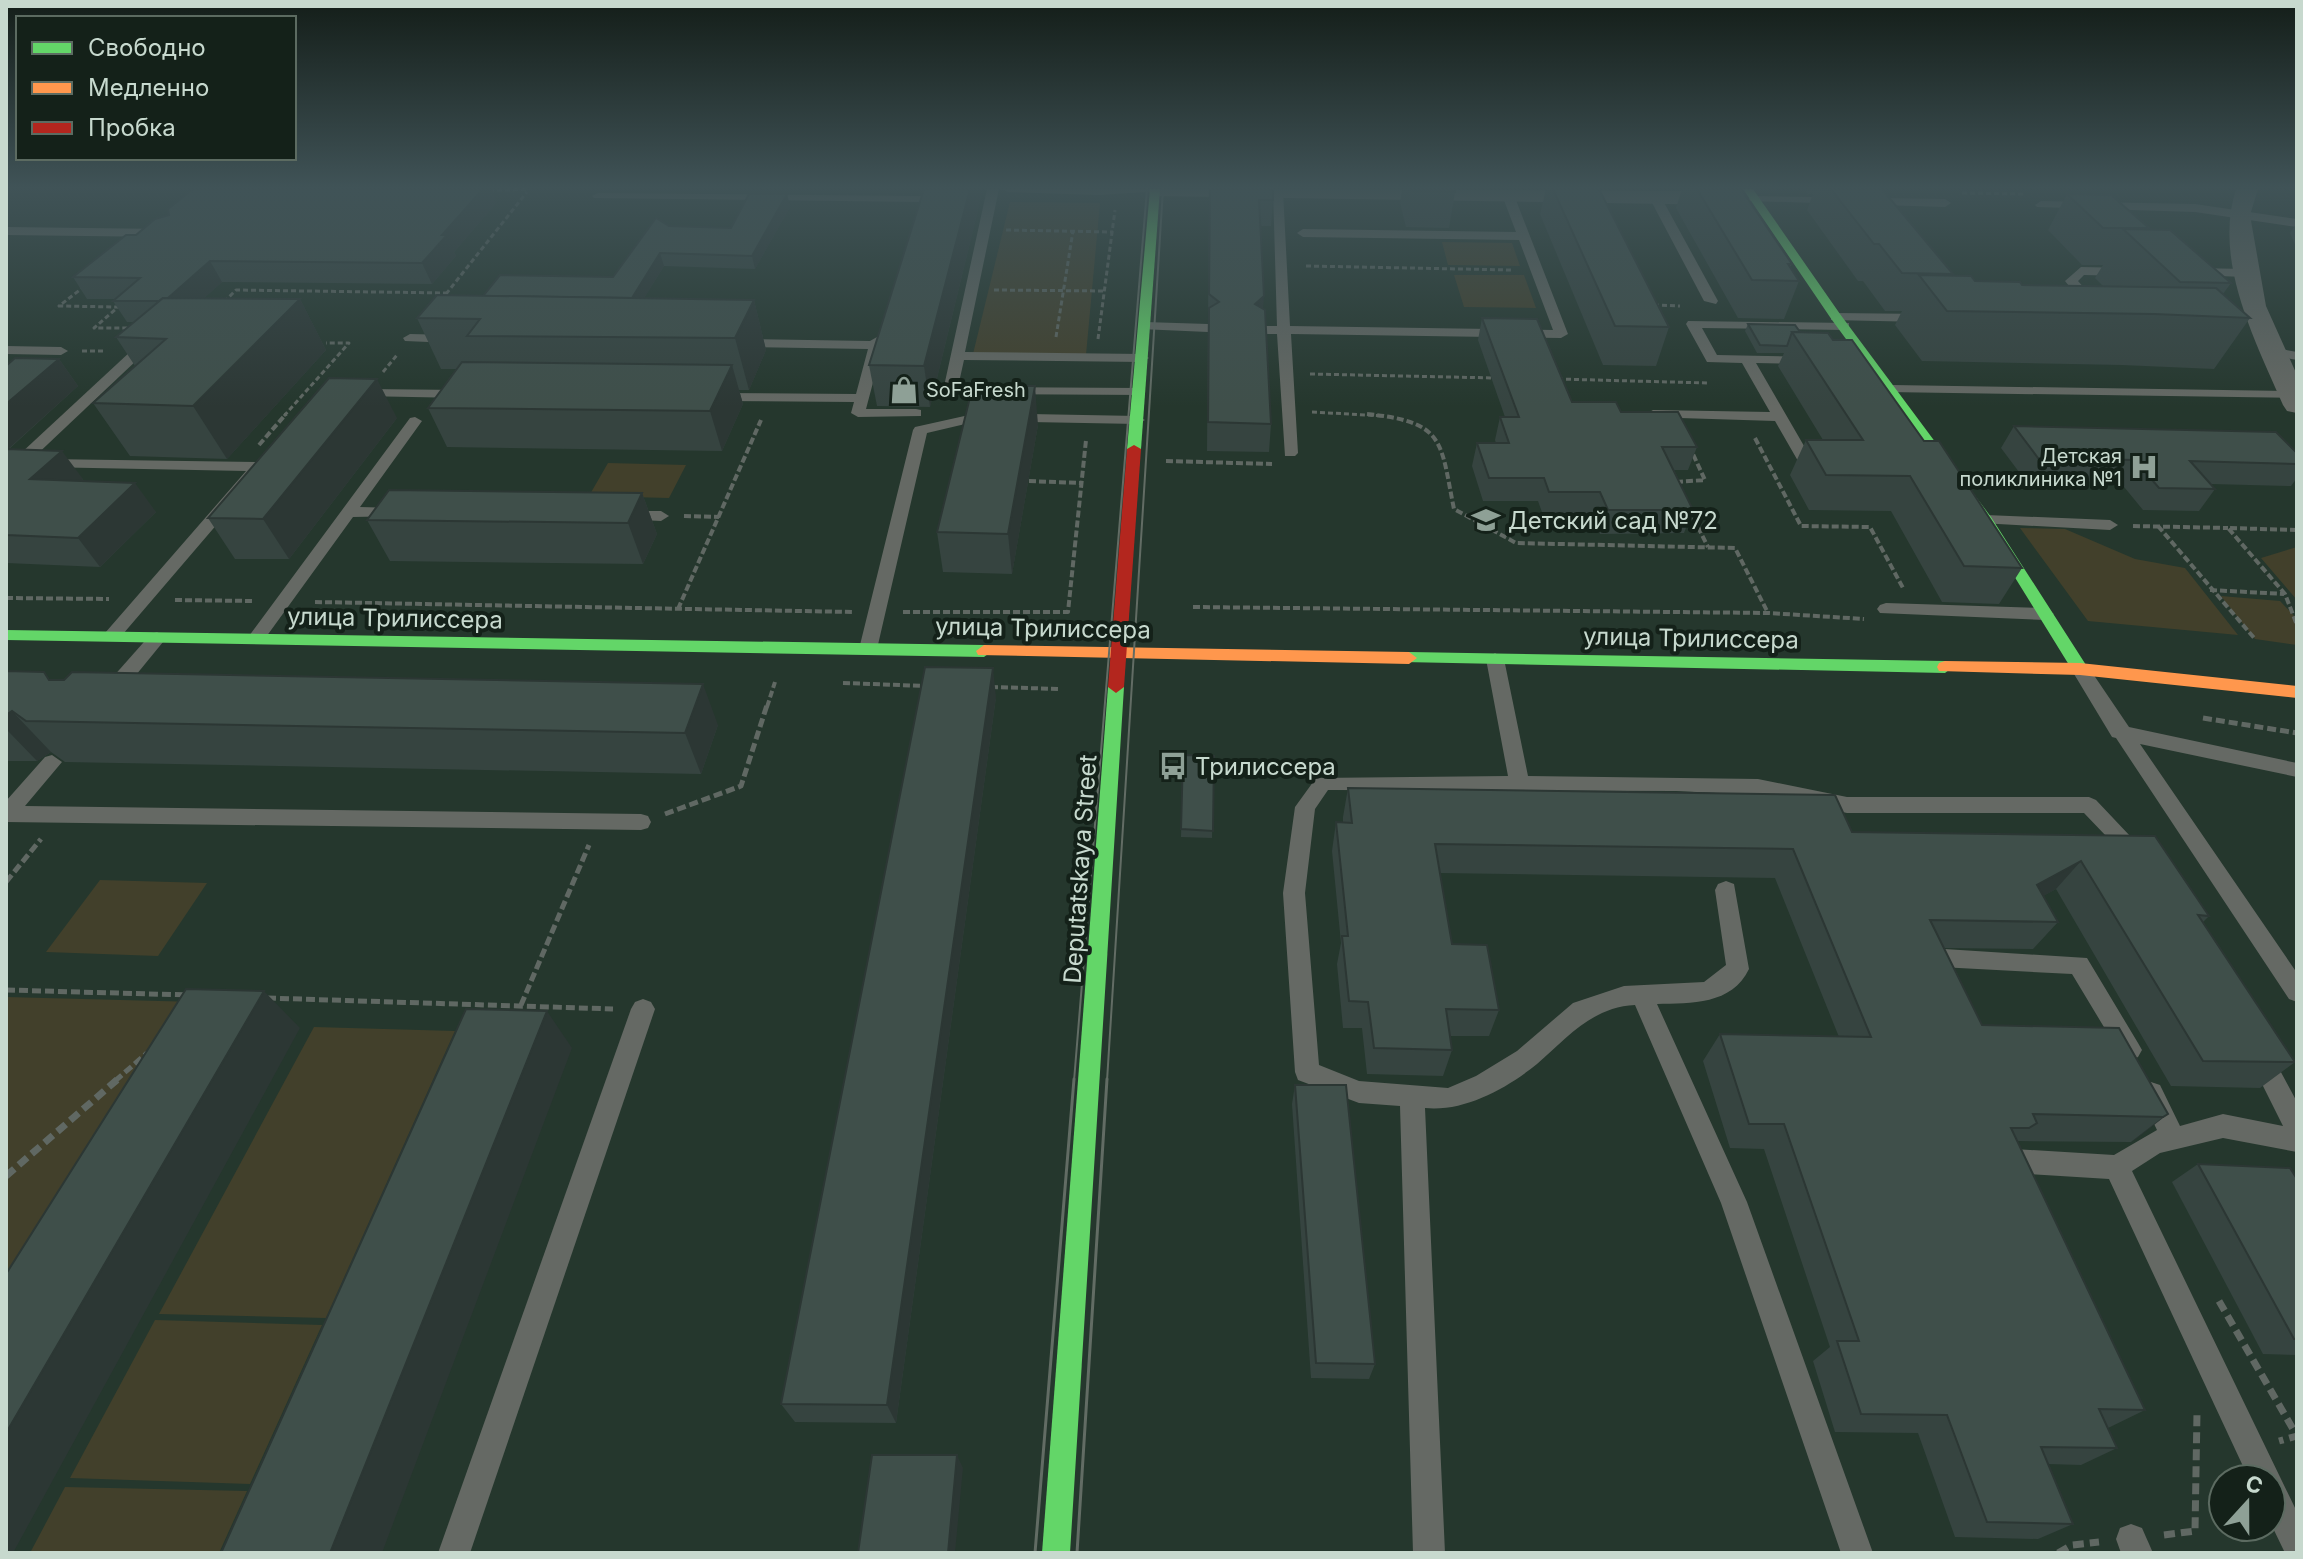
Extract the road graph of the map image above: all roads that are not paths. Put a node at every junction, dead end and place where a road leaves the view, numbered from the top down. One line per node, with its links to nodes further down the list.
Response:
1 (978, 262): 26 (lane)
2 (1148, 262): 15 (street, Deputatskaya Street)
3 (1279, 262): 18 (lane)
4 (1534, 262): 18 (lane)
5 (1690, 262): 11 (lane)
6 (1798, 262): 13 (street)
7 (2245, 262): 10 (street)
8 (2141, 272): 14 (lane)
9 (2186, 272): 10 (lane)
10 (2246, 273): 25 (street)
11 (1711, 301)
12 (1932, 318): 13 (lane)
13 (1840, 321): 29 (lane); 31 (street)
14 (2107, 321)
15 (1145, 326): 16 (lane); 28 (street, Deputatskaya Street)
16 (1208, 328)
17 (1263, 330): 18 (lane)
18 (1283, 330): 43 (lane)
19 (410, 338): 21 (lane)
20 (158, 339): 45 (lane)
21 (472, 339)
22 (721, 343): 36 (lane)
23 (6, 350): 24 (lane)
24 (61, 351)
25 (2270, 351): 27 (lane); 37 (street)
26 (958, 356): 28 (lane); 32 (lane)
27 (2297, 356)
28 (1142, 358): 32 (street, Deputatskaya Street)
29 (1747, 359): 30 (lane); 40 (lane)
30 (1824, 360)
31 (1892, 389): 37 (lane); 50 (street)
32 (1140, 392): 41 (street, Deputatskaya Street)
33 (366, 393): 34 (lane)
34 (477, 394)
35 (698, 397): 36 (lane)
36 (859, 398): 38 (lane)
37 (2294, 400)
38 (916, 413)
39 (1643, 414): 40 (lane)
40 (1781, 417): 44 (lane)
41 (1138, 420): 58 (lane); 59 (street, Deputatskaya Street)
42 (415, 421): 46 (lane)
43 (1290, 453)
44 (1803, 458)
45 (12, 469): 55 (lane)
46 (349, 512): 47 (lane); 57 (lane)
47 (411, 513)
48 (615, 516): 49 (lane)
49 (661, 516)
50 (1986, 520): 51 (lane); 53 (street)
51 (2110, 525)
52 (1882, 614): 53 (lane)
53 (2045, 614): 61 (street)
54 (6, 635): 55 (street, улица Трилиссера)
55 (111, 637): 56 (street, улица Трилиссера)
56 (157, 638): 57 (street, улица Трилиссера); 63 (lane)
57 (255, 640): 58 (street, улица Трилиссера)
58 (868, 649): 59 (street, улица Трилиссера)
59 (1119, 653): 60 (street, улица Трилиссера); 89 (street, Deputatskaya Street)
60 (1495, 659): 61 (street, улица Трилиссера); 67 (lane)
61 (2080, 669): 62 (street, улица Трилиссера); 64 (lane)
62 (2297, 692)
63 (102, 702)
64 (2119, 732): 66 (lane); 73 (lane)
65 (52, 762): 68 (lane)
66 (2297, 770)
67 (1519, 782): 70 (lane); 79 (lane)
68 (6, 814): 69 (lane)
69 (641, 822)
70 (2151, 870)
71 (1726, 890): 74 (lane)
72 (1938, 981): 78 (lane)
73 (2297, 992)
74 (1642, 996): 79 (lane); 91 (lane)
75 (643, 1009): 88 (lane)
76 (2096, 1036): 78 (lane)
77 (2250, 1036): 80 (lane)
78 (2124, 1038): 81 (lane)
79 (1412, 1096): 90 (lane)
80 (2297, 1127)
81 (2174, 1139): 82 (lane); 84 (lane)
82 (2297, 1140)
83 (2014, 1161): 84 (lane)
84 (2117, 1167): 85 (lane)
85 (2258, 1463)
86 (2287, 1524): 87 (lane)
87 (2297, 1545)
88 (454, 1553)
89 (1056, 1553)
90 (1429, 1553)
91 (1857, 1553)

